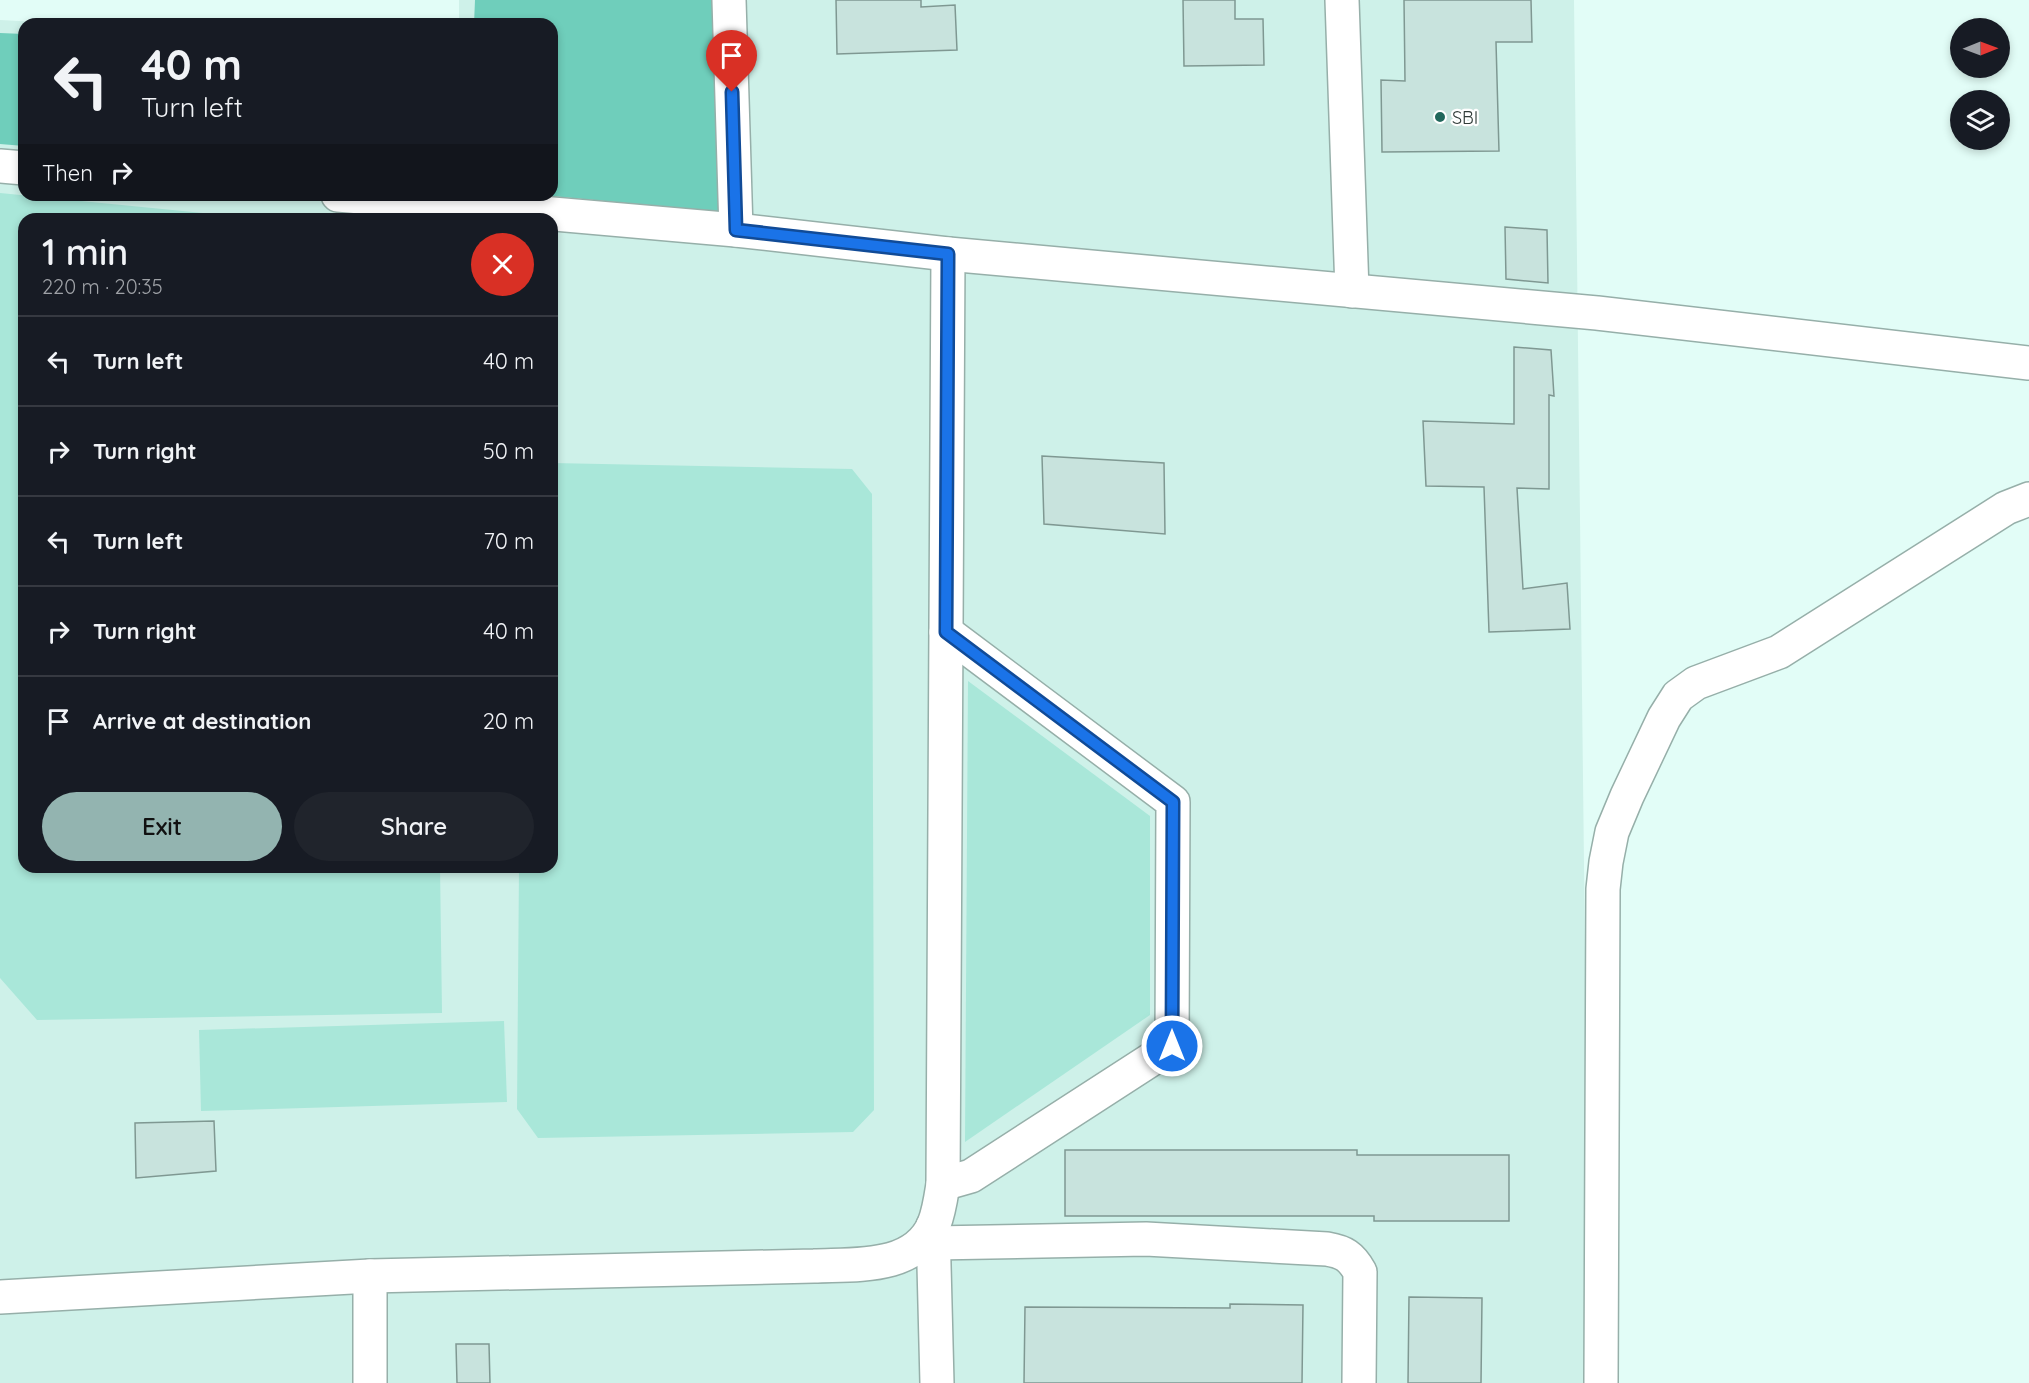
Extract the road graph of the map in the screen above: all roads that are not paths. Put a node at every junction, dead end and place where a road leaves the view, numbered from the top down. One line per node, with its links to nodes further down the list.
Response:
1 (729, 0): 8 (street)
2 (1342, 0): 10 (street)
3 (0, 166): 4 (street)
4 (18, 168)
5 (406, 201): 6 (street)
6 (543, 213)
7 (558, 214): 8 (street)
8 (736, 230): 9 (street)
9 (948, 254): 10 (street); 13 (street)
10 (1352, 291): 11 (street)
11 (2029, 363)
12 (2029, 499): 21 (street)
13 (946, 632): 14 (street); 14 (street)
14 (943, 1184): 15 (street)
15 (934, 1234): 16 (street); 19 (street); 20 (street)
16 (370, 1276): 17 (street); 18 (street)
17 (0, 1297)
18 (370, 1383)
19 (937, 1383)
20 (1359, 1383)
21 (1601, 1383)

